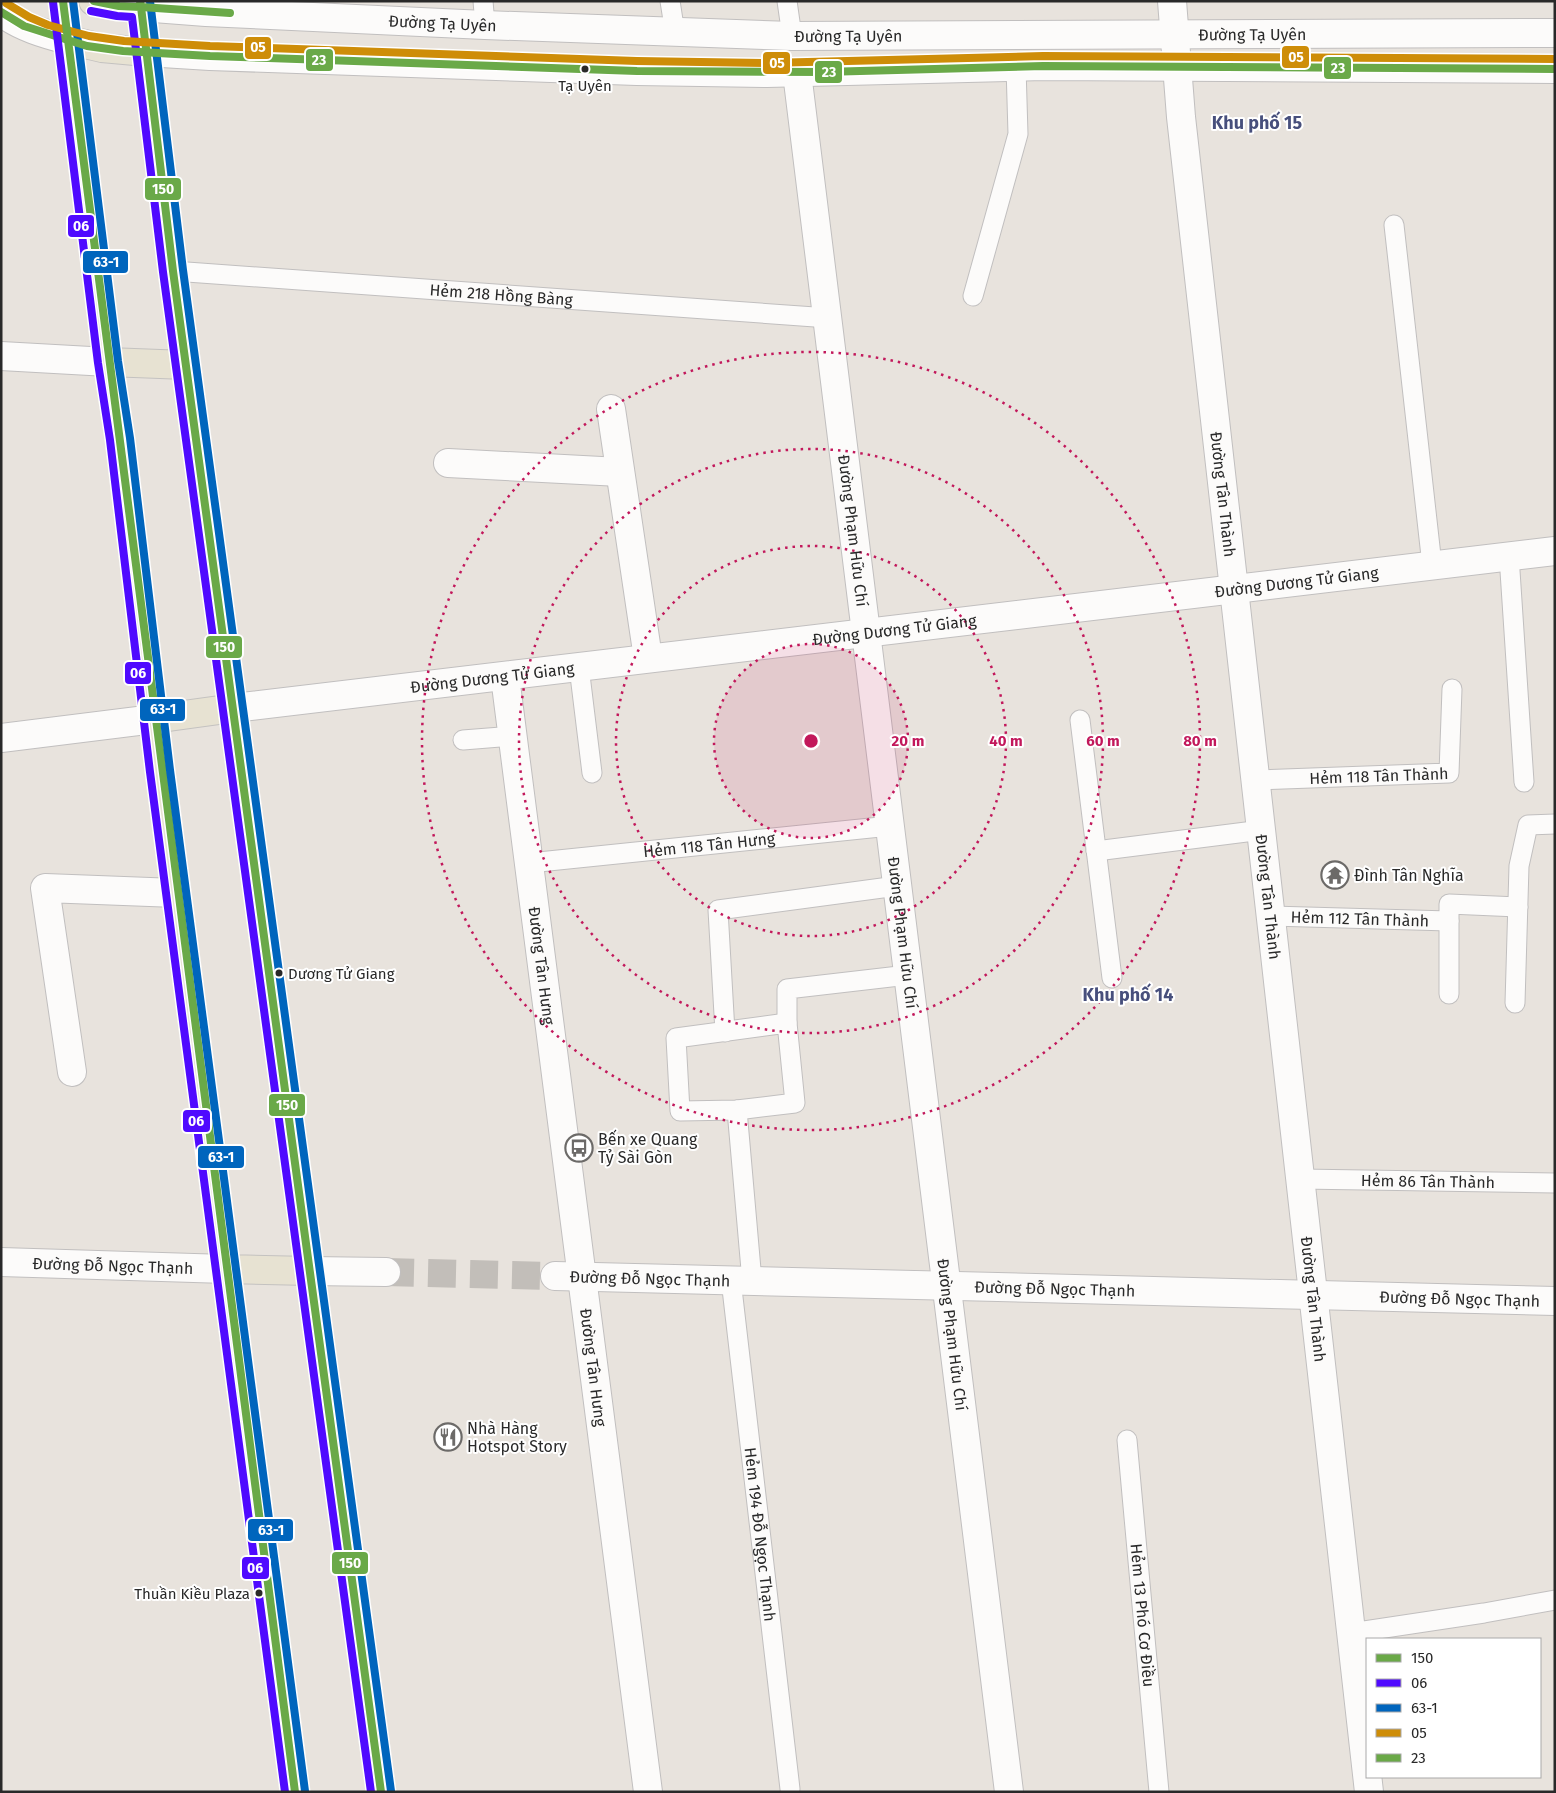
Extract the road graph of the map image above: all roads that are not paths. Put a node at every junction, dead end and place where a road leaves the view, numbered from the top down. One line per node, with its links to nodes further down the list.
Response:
1 (63, 1): 13 (main road)
2 (93, 1): 6 (main road)
3 (670, 1): 9 (lane)
4 (787, 1): 12 (lane)
5 (1172, 1): 11 (street, Đường Tân Thành)
6 (140, 4): 8 (street, Đường Tạ Uyên); 14 (main road)
7 (1, 12): 13 (street)
8 (484, 13): 9 (street, Đường Tạ Uyên)
9 (675, 33): 12 (street, Đường Tạ Uyên)
10 (1555, 33): 11 (street, Đường Tạ Uyên)
11 (1176, 34): 12 (street, Đường Tạ Uyên); 16 (street, Đường Tân Thành)
12 (792, 36): 18 (street, Đường Phạm Hữu Chí)
13 (68, 40): 14 (main road); 24 (main road)
14 (146, 52): 18 (street, Đường Tạ Uyên); 20 (main road)
15 (1016, 67): 16 (street, Đường Tạ Uyên); 18 (street, Đường Tạ Uyên); 21 (lane)
16 (1176, 67): 17 (street, Đường Tạ Uyên); 32 (street, Đường Tân Thành)
17 (1555, 69)
18 (797, 73): 22 (street, Đường Phạm Hữu Chí)
19 (1394, 225): 31 (lane)
20 (173, 271): 22 (lane, Hẻm 218 Hồng Bàng); 25 (main road)
21 (973, 296)
22 (829, 318): 33 (street, Đường Phạm Hữu Chí)
23 (1, 356): 24 (street)
24 (108, 362): 25 (main road); 39 (main road)
25 (186, 365): 38 (main road)
26 (610, 409): 28 (street)
27 (448, 463): 28 (street)
28 (620, 472): 34 (street)
29 (1555, 551): 30 (street, Đường Dương Tử Giang)
30 (1509, 556): 31 (street, Đường Dương Tử Giang); 46 (lane)
31 (1432, 565): 32 (street, Đường Dương Tử Giang)
32 (1234, 589): 33 (street, Đường Dương Tử Giang); 45 (street, Đường Tân Thành)
33 (867, 633): 34 (street, Đường Dương Tử Giang); 48 (street, Đường Phạm Hữu Chí)
34 (648, 658): 35 (street, Đường Dương Tử Giang)
35 (579, 666): 36 (street, Đường Dương Tử Giang); 44 (lane)
36 (505, 676): 38 (street, Đường Dương Tử Giang); 41 (street, Đường Tân Hưng)
37 (1452, 689): 45 (lane, Hẻm 118 Tân Thành)
38 (234, 708): 39 (main road); 69 (main road)
39 (154, 719): 42 (street); 53 (main road)
40 (1080, 720): 50 (lane)
41 (512, 736): 43 (lane); 51 (street, Đường Tân Hưng)
42 (1, 738)
43 (463, 740)
44 (592, 773)
45 (1256, 780): 49 (street, Đường Tân Thành)
46 (1524, 782)
47 (1555, 824): 54 (lane)
48 (890, 826): 51 (lane, Hẻm 118 Tân Hưng); 52 (street, Đường Phạm Hữu Chí)
49 (1262, 830): 50 (lane); 55 (street, Đường Tân Thành)
50 (1096, 851): 58 (lane)
51 (529, 863): 71 (street, Đường Tân Hưng)
52 (898, 886): 57 (street, Đường Phạm Hữu Chí); 62 (lane)
53 (176, 893): 63 (street); 68 (main road)
54 (1518, 906): 56 (lane, Hẻm 112 Tân Thành); 60 (lane)
55 (1271, 916): 56 (lane, Hẻm 112 Tân Thành); 65 (street, Đường Tân Thành)
56 (1449, 921): 59 (lane, Hẻm 112 Tân Thành)
57 (908, 975): 61 (lane); 73 (street, Đường Phạm Hữu Chí)
58 (1112, 978)
59 (1449, 994)
60 (1515, 1003)
61 (787, 1023): 62 (lane); 64 (lane)
62 (725, 1032): 64 (lane)
63 (72, 1072)
64 (736, 1110): 72 (lane, Hẻm 194 Đỗ Ngọc Thạnh)
65 (1300, 1179): 66 (lane, Hẻm 86 Tân Thành); 74 (street, Đường Tân Thành)
66 (1555, 1183)
67 (1, 1262): 68 (street, Đường Đỗ Ngọc Thạnh)
68 (226, 1269): 69 (main road); 82 (main road)
69 (309, 1270): 70 (street); 83 (main road)
70 (386, 1272)
71 (569, 1276): 72 (street, Đường Đỗ Ngọc Thạnh); 84 (street, Đường Tân Hưng)
72 (742, 1281): 73 (street, Đường Đỗ Ngọc Thạnh); 81 (lane, Hẻm 194 Đỗ Ngọc Thạnh)
73 (946, 1286): 74 (street, Đường Đỗ Ngọc Thạnh); 85 (street, Đường Phạm Hữu Chí)
74 (1313, 1294): 75 (street, Đường Đỗ Ngọc Thạnh); 78 (street, Đường Tân Thành)
75 (1555, 1301)
76 (1127, 1440): 86 (lane, Hẻm 13 Phó Cơ Điều)
77 (1555, 1600): 78 (lane)
78 (1351, 1633): 79 (street, Đường Tân Thành)
79 (1366, 1766)
80 (1367, 1778): 87 (street, Đường Tân Thành)
81 (790, 1789)
82 (294, 1792)
83 (381, 1792)
84 (648, 1792)
85 (1009, 1792)
86 (1159, 1792)
87 (1369, 1792)

